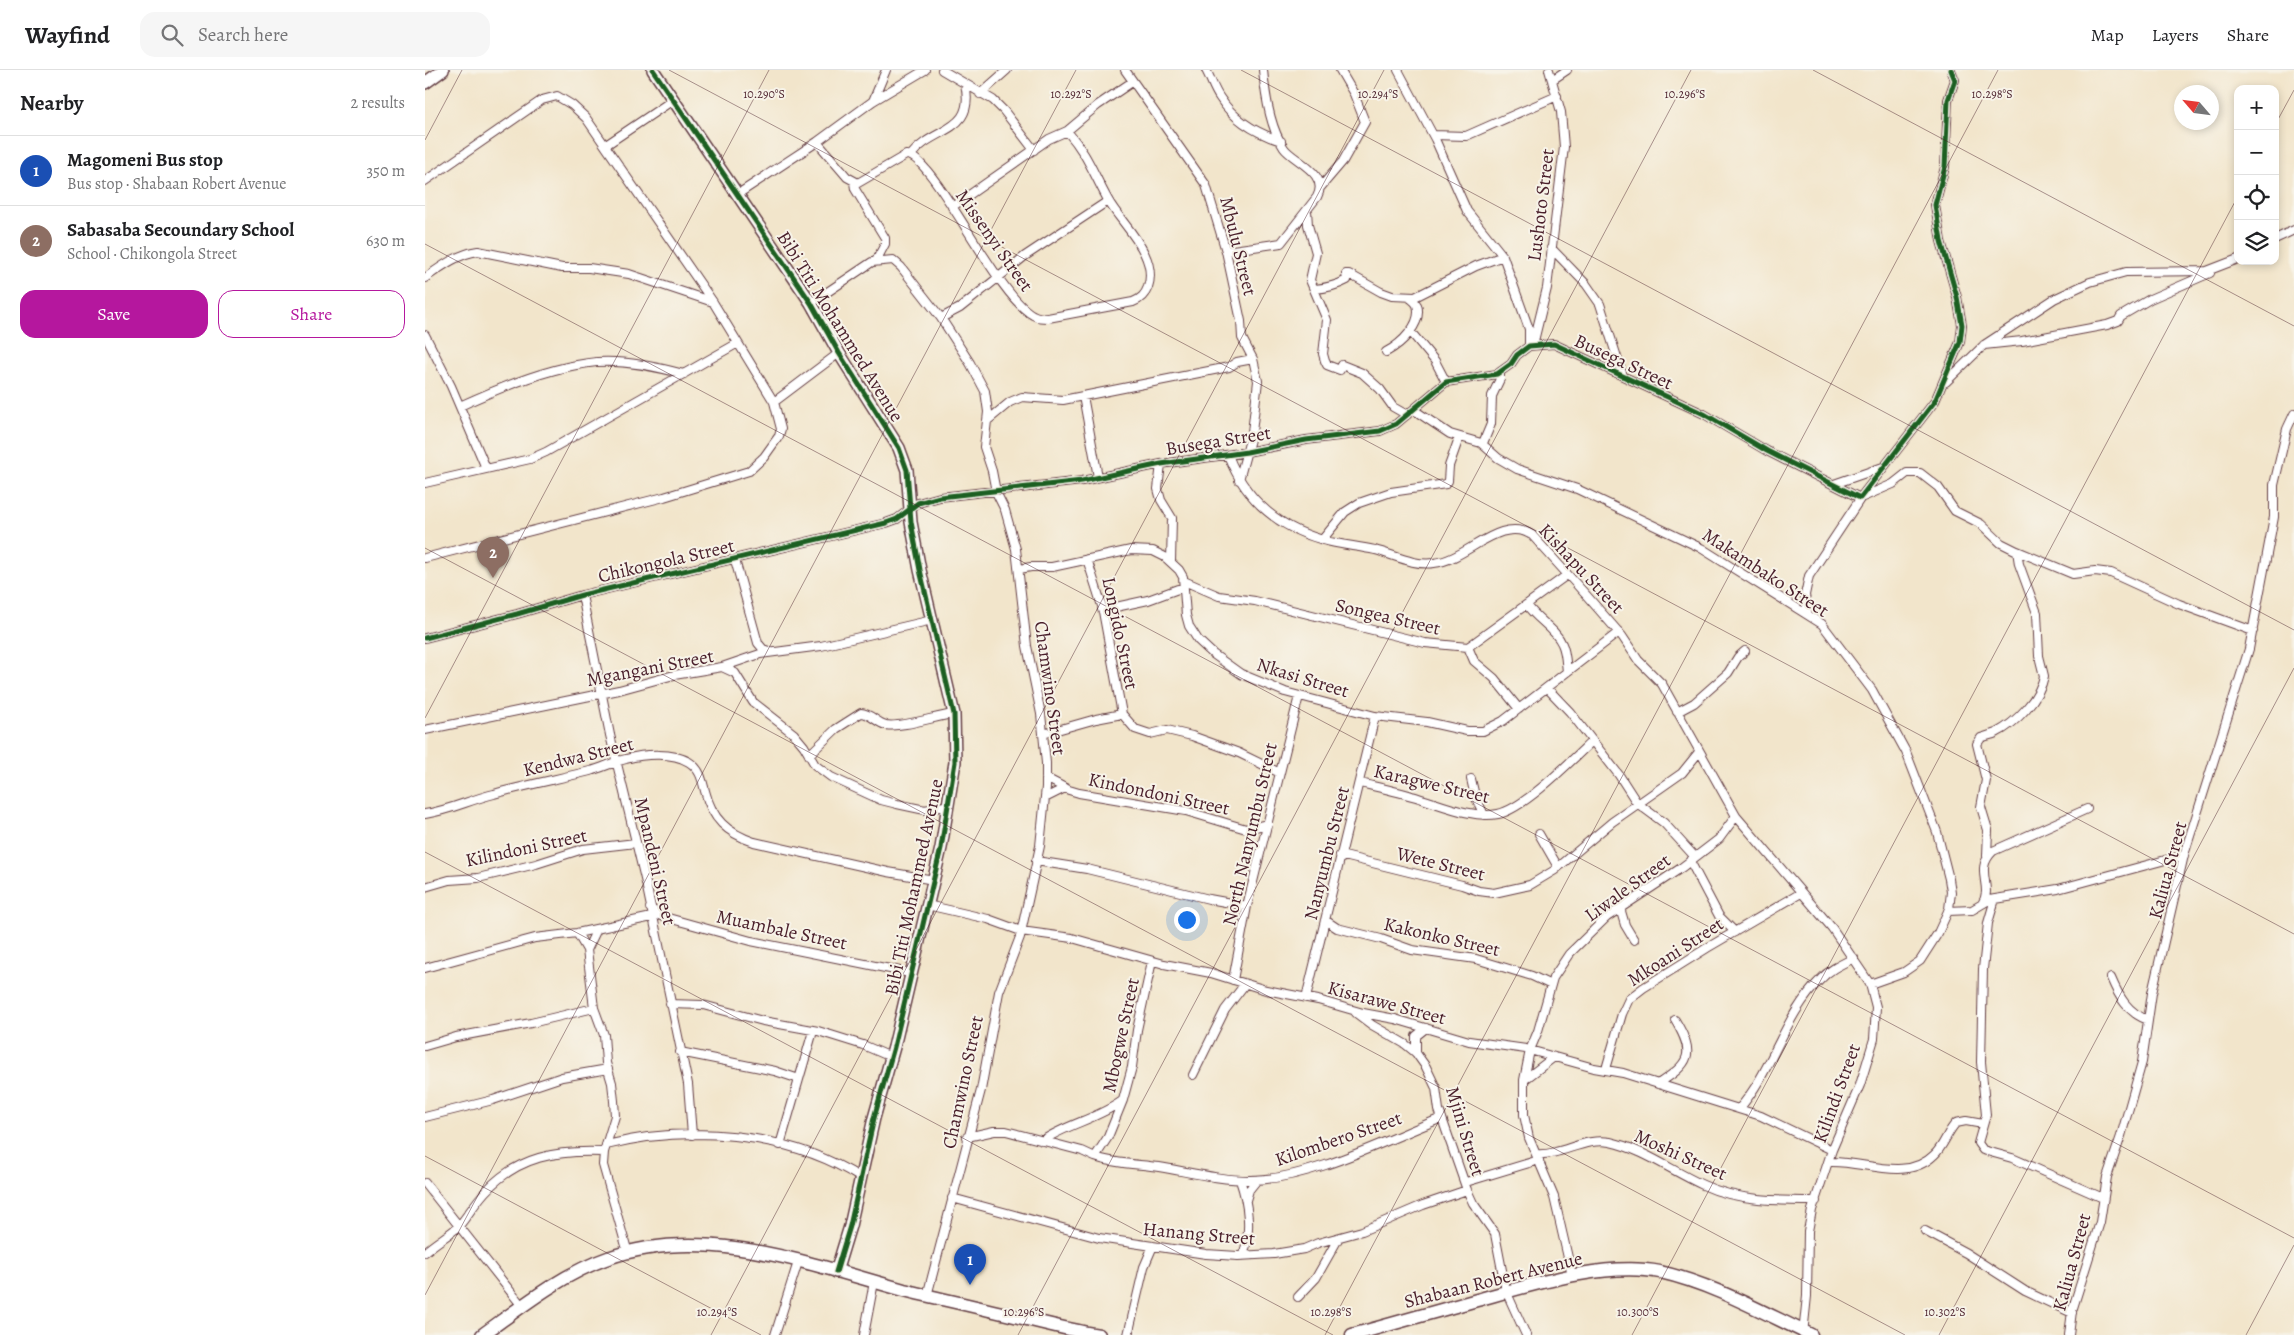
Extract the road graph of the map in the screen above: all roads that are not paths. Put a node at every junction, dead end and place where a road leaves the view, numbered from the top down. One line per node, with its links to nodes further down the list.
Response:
1 (443, 70): 17 (street)
2 (653, 70): 21 (street, Bibi Titi Mohammed Avenue)
3 (887, 70): 22 (street)
4 (925, 70): 22 (street)
5 (941, 70): 18 (street)
6 (1007, 70): 19 (street)
7 (1125, 70): 16 (street, Mbulu Street)
8 (1206, 70): 25 (street)
9 (1263, 70): 25 (street)
10 (1340, 70): 32 (street)
11 (1398, 70): 24 (street)
12 (1549, 70): 15 (street, Lushoto Street)
13 (1567, 70): 15 (street)
14 (1951, 70): 64 (street)
15 (1552, 80): 20 (street, Lushoto Street)
16 (1132, 82): 23 (street); 40 (street, Mbulu Street)
17 (425, 83)
18 (965, 84): 19 (street); 29 (street)
19 (980, 94): 28 (street)
20 (1557, 96): 24 (street); 39 (street, Lushoto Street)
21 (673, 100): 27 (street); 33 (street, Bibi Titi Mohammed Avenue)
22 (873, 101): 26 (street)
23 (1067, 131): 28 (street); 34 (street, Missenyi Street)
24 (1433, 135): 41 (street)
25 (1281, 141): 32 (street)
26 (817, 142): 31 (street); 33 (street)
27 (606, 145): 30 (street); 49 (street)
28 (1033, 150): 35 (street)
29 (911, 155): 31 (street); 35 (street, Missenyi Street)
30 (425, 181)
31 (854, 182): 42 (street)
32 (1320, 188): 36 (street)
33 (738, 194): 50 (street, Bibi Titi Mohammed Avenue)
34 (1108, 200): 46 (street); 46 (street, Missenyi Street)
35 (952, 207): 46 (street, Missenyi Street)
36 (1307, 210): 40 (street); 47 (street)
37 (2294, 230): 38 (street)
38 (2279, 237)
39 (1551, 248): 55 (street, Lushoto Street); 62 (street)
40 (1226, 252): 59 (street, Mbulu Street)
41 (1503, 256): 48 (street); 55 (street)
42 (876, 261): 50 (street); 51 (street, Chamwino Street)
43 (2234, 261): 56 (street)
44 (2234, 261): 56 (street)
45 (426, 274): 49 (street)
46 (999, 279): 51 (street)
47 (1315, 289): 48 (street); 68 (street)
48 (1409, 296): 52 (street)
49 (713, 302): 54 (street)
50 (811, 303): 58 (street, Bibi Titi Mohammed Avenue)
51 (941, 318): 70 (street, Chamwino Street)
52 (1411, 331): 57 (street); 63 (street)
53 (425, 335): 67 (street)
54 (738, 343): 61 (street); 66 (street)
55 (1531, 345): 60 (street); 62 (street, Busega Street)
56 (1984, 345): 64 (street)
57 (1386, 352)
58 (839, 353): 66 (street); 84 (street, Bibi Titi Mohammed Avenue)
59 (1253, 358): 65 (street); 73 (street, Mbulu Street)
60 (1500, 373): 63 (street); 72 (street)
61 (684, 374): 67 (street); 77 (street)
62 (1623, 376): 81 (street, Busega Street)
63 (1446, 382): 68 (street, Busega Street)
64 (1941, 387): 76 (street)
65 (1083, 396): 70 (street); 78 (street)
66 (774, 402): 87 (street)
67 (460, 406): 77 (street)
68 (1410, 413): 71 (street); 73 (street, Busega Street)
69 (2294, 414): 100 (street, Kaliua Street)
70 (987, 421): 82 (street, Chamwino Street)
71 (1459, 438): 72 (street); 85 (street)
72 (1483, 443): 98 (street, Makambako Street)
73 (1247, 452): 74 (street, Busega Street); 79 (street, Mbulu Street)
74 (1227, 455): 75 (street, Busega Street); 79 (street, Kishapu Street)
75 (1161, 464): 78 (street, Busega Street); 90 (street)
76 (1883, 467): 81 (street); 83 (street)
77 (486, 468): 80 (street)
78 (1098, 477): 82 (street, Busega Street)
79 (1239, 480): 85 (street, Kishapu Street)
80 (425, 483)
81 (1833, 484): 83 (street, Busega Street)
82 (996, 492): 84 (street, Busega Street); 91 (street, Chamwino Street)
83 (1861, 498): 86 (street); 98 (street)
84 (911, 506): 89 (street, Chikongola Street); 99 (street, Bibi Titi Mohammed Avenue)
85 (1322, 540): 92 (street, Kishapu Street)
86 (2017, 552): 100 (street); 141 (street)
87 (425, 558)
88 (1087, 559): 90 (street); 91 (street); 97 (street, Longido Street)
89 (735, 560): 95 (street, Chikongola Street); 105 (street)
90 (1171, 562): 93 (street)
91 (1019, 569): 117 (street, Chamwino Street)
92 (1567, 575): 96 (street); 101 (street, Kishapu Street)
93 (1184, 581): 94 (street, Nkasi Street); 103 (street, Songea Street)
94 (1184, 589): 97 (street); 110 (street, Nkasi Street)
95 (581, 594): 102 (street, Chikongola Street); 109 (street, Mpandeni Street)
96 (1527, 605): 103 (street); 107 (street)
97 (1102, 610): 114 (street, Longido Street)
98 (1808, 615): 155 (street, Makambako Street)
99 (932, 620): 105 (street); 113 (street, Bibi Titi Mohammed Avenue)
100 (2253, 631): 140 (street, Kaliua Street)
101 (1619, 632): 107 (street, Nkasi Street); 112 (street, Kishapu Street)
102 (425, 638)
103 (1468, 647): 111 (street)
104 (1745, 651): 112 (street)
105 (773, 652): 106 (street)
106 (722, 667): 109 (street, Mgangani Street); 120 (street, Mgangani Street)
107 (1567, 672): 108 (street, Nkasi Street)
108 (1547, 688): 111 (street, Nkasi Street); 118 (street)
109 (601, 692): 116 (street, Mgangani Street); 121 (street, Mpandeni Street)
110 (1299, 696): 115 (street, Nkasi Street); 122 (street, North Nanyumbu Street)
111 (1519, 709): 115 (street, Nkasi Street)
112 (1677, 712): 119 (street, Kishapu Street)
113 (954, 714): 120 (street); 129 (street, Bibi Titi Mohammed Avenue)
114 (1121, 714): 117 (street); 122 (street)
115 (1375, 716): 125 (street, Nanyumbu Street)
116 (425, 730)
117 (1043, 734): 123 (street, Chamwino Street)
118 (1592, 741): 128 (street); 132 (street, Karagwe Street)
119 (1699, 752): 128 (street, Wete Street); 133 (street, Kishapu Street)
120 (809, 755): 129 (street, Mgangani Street)
121 (617, 762): 131 (street, Kendwa Street); 137 (street, Mpandeni Street); 145 (street, Kendwa Street)
122 (1280, 773): 134 (street, North Nanyumbu Street)
123 (1046, 778): 126 (street, Kindondoni Street); 127 (street, Chamwino Street)
124 (1471, 779): 132 (street)
125 (1360, 783): 132 (street, Karagwe Street); 139 (street, Nanyumbu Street)
126 (1065, 788): 127 (street); 135 (street, Kindondoni Street)
127 (1045, 798): 143 (street, Chamwino Street)
128 (1637, 803): 142 (street); 144 (street, Wete Street)
129 (949, 805): 145 (street, Bibi Titi Mohammed Avenue)
130 (2087, 809): 141 (street)
131 (425, 814)
132 (1484, 815)
133 (1736, 816): 142 (street, Liwale Street); 146 (street, Kishapu Street)
134 (1268, 824): 135 (street, Kindondoni Street); 138 (street, North Nanyumbu Street)
135 (1252, 829): 138 (street)
136 (1539, 834): 144 (street)
137 (636, 844): 147 (street, Kilindoni Street); 153 (street, Mpandeni Street)
138 (1263, 844): 151 (street, North Nanyumbu Street)
139 (1340, 855): 144 (street, Wete Street); 157 (street, Nanyumbu Street)
140 (2184, 855): 149 (street); 178 (street, Kaliua Street)
141 (1987, 856): 152 (street)
142 (1693, 859): 154 (street, Liwale Street); 160 (street)
143 (1036, 861): 151 (street); 159 (street, Chamwino Street)
144 (1558, 867)
145 (934, 880): 150 (street, Bibi Titi Mohammed Avenue)
146 (1795, 886): 148 (street, Kilindi Street)
147 (425, 887)
148 (1801, 893): 160 (street, Mkoani Street); 164 (street, Kilindi Street)
149 (1995, 900): 152 (street); 197 (street)
150 (927, 904): 159 (street, Kisarawe Street); 167 (street, Bibi Titi Mohammed Avenue)
151 (1247, 906): 169 (street, North Nanyumbu Street)
152 (1981, 906): 155 (street)
153 (650, 908): 156 (street, Mpandeni Street); 167 (street, Muambale Street)
154 (1620, 908): 162 (street); 172 (street, Liwale Street)
155 (1948, 911): 171 (street, Makambako Street)
156 (652, 917): 158 (street); 174 (street, Mpandeni Street)
157 (1325, 920): 172 (street, Kakonko Street); 173 (street, Nanyumbu Street)
158 (597, 929): 161 (street); 163 (street)
159 (1021, 931): 165 (street, Kisarawe Street); 199 (street, Chamwino Street)
160 (1735, 932): 188 (street, Mkoani Street)
161 (577, 933): 163 (street); 166 (street)
162 (1634, 940)
163 (587, 950): 175 (street)
164 (1854, 958): 171 (street, Kilindi Street); 194 (street)
165 (1153, 961): 169 (street, Kisarawe Street); 193 (street, Mbogwe Street)
166 (425, 968)
167 (910, 974): 185 (street, Bibi Titi Mohammed Avenue)
168 (2111, 978): 178 (street)
169 (1233, 980): 170 (street, Kisarawe Street)
170 (1245, 984): 173 (street, Kisarawe Street); 189 (street)
171 (1870, 984): 203 (street, Kilindi Street)
172 (1551, 985): 182 (street, Liwale Street)
173 (1306, 998): 176 (street, Kisarawe Street)
174 (670, 1004): 180 (street); 183 (street, Mpandeni Street)
175 (594, 1008): 181 (street); 187 (street)
176 (1352, 1010): 179 (street, Kisarawe Street); 184 (street, Mjini Street)
177 (1675, 1020): 192 (street)
178 (2148, 1020): 213 (street, Kaliua Street)
179 (1426, 1028): 182 (street, Kisarawe Street); 184 (street)
180 (813, 1031): 185 (street); 190 (street)
181 (425, 1046)
182 (1530, 1050): 186 (street, Kisarawe Street); 191 (street, Liwale Street)
183 (680, 1052): 190 (street); 198 (street, Mpandeni Street)
184 (1415, 1053): 196 (street, Mjini Street)
185 (891, 1057): 207 (street, Bibi Titi Mohammed Avenue)
186 (1554, 1057): 188 (street, Kisarawe Street); 191 (street)
187 (608, 1069): 195 (street); 202 (street)
188 (1606, 1070): 192 (street, Kisarawe Street)
189 (1193, 1075)
190 (799, 1079): 201 (street)
191 (1524, 1080): 205 (street)
192 (1658, 1084): 194 (street, Kisarawe Street)
193 (1123, 1100): 200 (street); 204 (street, Mbogwe Street)
194 (1739, 1109): 203 (street, Kisarawe Street)
195 (425, 1117)
196 (1442, 1118): 209 (street, Kilombero Street); 211 (street, Mjini Street)
197 (1983, 1124): 206 (street); 213 (street)
198 (691, 1135): 201 (street); 202 (street)
199 (967, 1137): 200 (street); 212 (street, Chamwino Street)
200 (1042, 1141): 204 (street)
201 (780, 1145): 207 (street)
202 (605, 1149): 216 (street); 221 (street)
203 (1833, 1150): 206 (street, Kilindi Street)
204 (1095, 1157): 208 (street, Kilombero Street)
205 (1537, 1157): 211 (street, Moshi Street); 214 (street, Moshi Street); 225 (street)
206 (1829, 1162): 214 (street, Kilindi Street)
207 (861, 1178): 224 (street, Bibi Titi Mohammed Avenue)
208 (1240, 1180): 209 (street, Kilombero Street); 215 (street)
209 (1257, 1180): 215 (street)
210 (425, 1182): 216 (street)
211 (1467, 1186): 218 (street, Hanang Street); 227 (street, Mjini Street)
212 (952, 1198): 219 (street, Hanang Street); 228 (street, Chamwino Street)
213 (2103, 1198): 231 (street, Kaliua Street)
214 (1816, 1201): 234 (street, Kilindi Street)
215 (1245, 1202): 222 (street)
216 (458, 1226): 220 (street); 230 (street)
217 (1925, 1231): 231 (street)
218 (1338, 1239): 222 (street, Hanang Street); 229 (street)
219 (1153, 1246): 222 (street, Hanang Street); 239 (street)
220 (425, 1252)
221 (628, 1253): 223 (main road); 230 (main road)
222 (1243, 1256)
223 (799, 1262): 224 (main road); 236 (street)
224 (836, 1272): 226 (main road)
225 (1572, 1276): 227 (main road, Shabaan Robert Avenue); 234 (main road, Shabaan Robert Avenue)
226 (874, 1282): 228 (main road); 237 (street)
227 (1506, 1291): 232 (main road, Shabaan Robert Avenue); 242 (street, Mjini Street)
228 (927, 1296): 233 (main road)
229 (1298, 1297)
230 (522, 1306): 235 (main road)
231 (2072, 1313): 243 (street, Kaliua Street)
232 (1392, 1324): 240 (main road, Shabaan Robert Avenue); 241 (street)
233 (1061, 1331): 238 (main road)
234 (1806, 1334)
235 (482, 1335)
236 (775, 1335)
237 (865, 1335)
238 (1099, 1335)
239 (1128, 1335)
240 (1352, 1335)
241 (1383, 1335)
242 (1526, 1335)
243 (2069, 1335)

